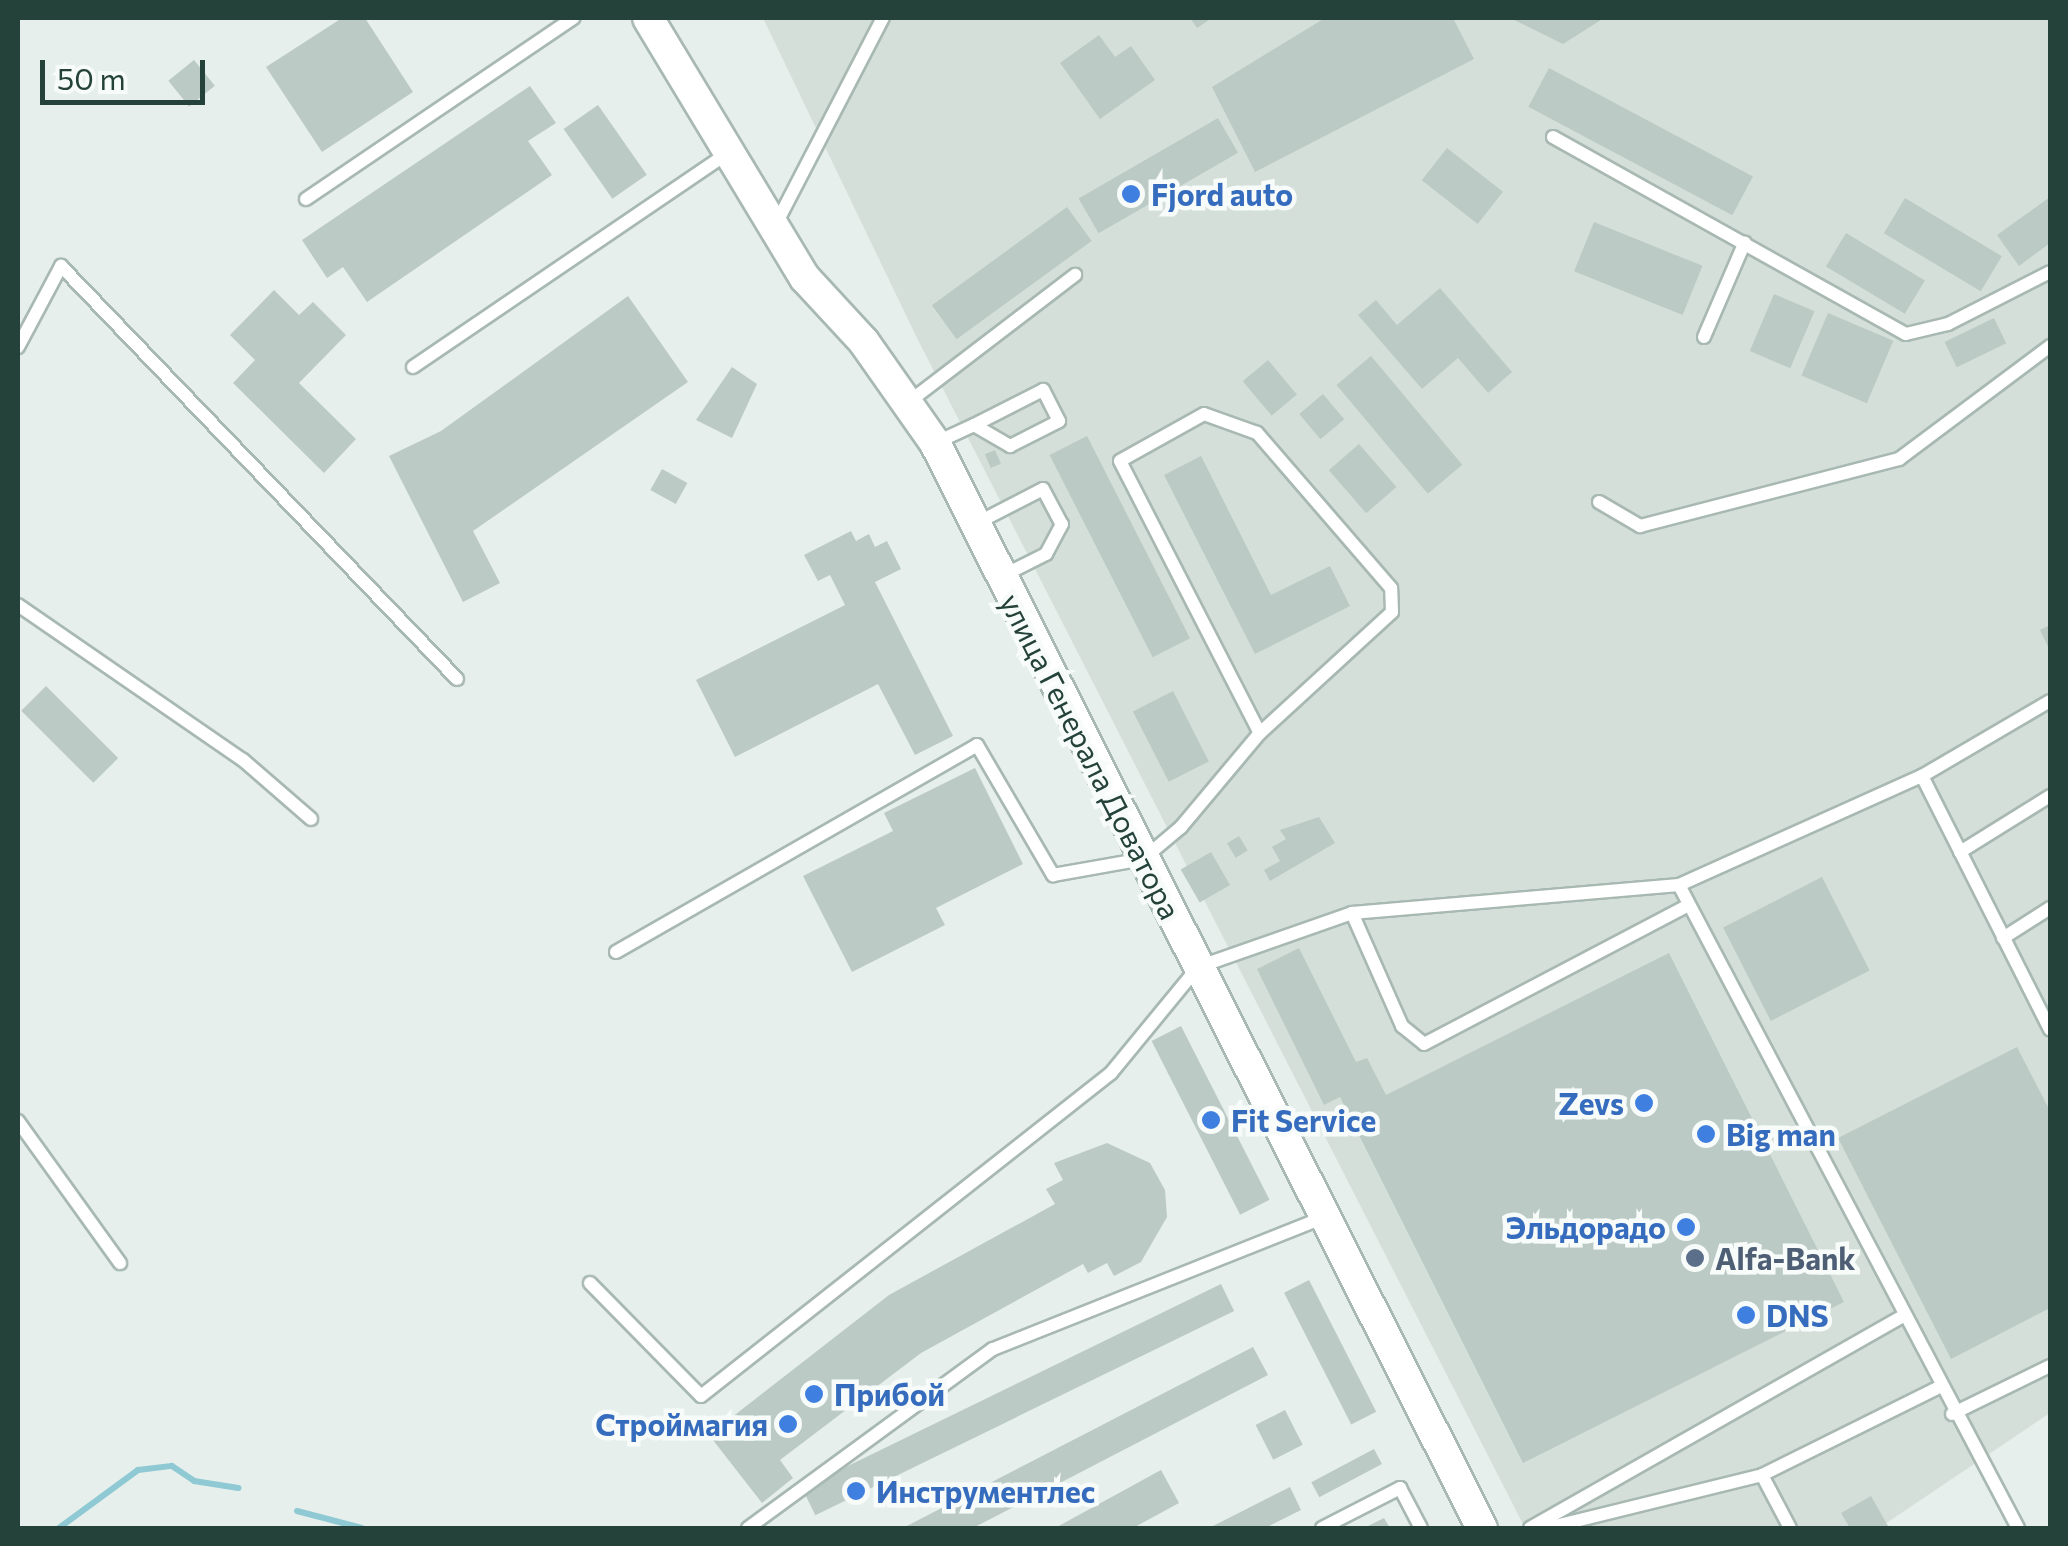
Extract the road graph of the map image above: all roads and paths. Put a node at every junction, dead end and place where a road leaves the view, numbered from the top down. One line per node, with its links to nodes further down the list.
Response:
1 (573, 18): 6 (lane)
2 (648, 18): 5 (street, улица Генерала Доватора)
3 (883, 18): 7 (lane)
4 (1553, 137): 8 (lane)
5 (733, 150): 7 (street, улица Генерала Доватора); 14 (lane)
6 (306, 199)
7 (775, 226): 15 (street, улица Генерала Доватора)
8 (1745, 242): 9 (lane); 11 (lane)
9 (2050, 272)
10 (1075, 275): 15 (lane)
11 (1704, 337)
12 (2050, 346): 18 (lane)
13 (18, 347): 22 (lane)
14 (412, 367)
15 (910, 401): 17 (street, улица Генерала Доватора)
16 (974, 424): 16 (lane); 17 (lane)
17 (935, 443): 19 (street, улица Генерала Доватора)
18 (1599, 502)
19 (974, 524): 20 (street, улица Генерала Доватора); 20 (lane)
20 (1000, 577): 29 (street, улица Генерала Доватора)
21 (18, 606): 27 (lane)
22 (456, 679)
23 (2050, 701): 25 (lane)
24 (1260, 733): 24 (lane); 29 (lane)
25 (1922, 776): 28 (lane); 30 (lane)
26 (2050, 796): 28 (lane)
27 (311, 819)
28 (1960, 852): 34 (lane)
29 (1143, 859): 35 (lane); 36 (street, улица Генерала Доватора)
30 (1679, 885): 31 (lane); 33 (lane)
31 (1689, 904): 33 (lane); 42 (lane)
32 (2050, 908): 34 (lane)
33 (1352, 913): 36 (lane)
34 (2003, 938): 37 (lane)
35 (616, 952)
36 (1198, 968): 39 (street, улица Генерала Доватора); 41 (lane)
37 (2050, 1029)
38 (18, 1121): 40 (lane)
39 (1324, 1217): 47 (lane); 50 (street, улица Генерала Доватора)
40 (120, 1263)
41 (590, 1283)
42 (1900, 1318): 44 (lane); 51 (lane)
43 (2050, 1366): 45 (lane)
44 (1936, 1388): 45 (lane); 46 (lane)
45 (1952, 1414): 54 (lane)
46 (1762, 1475): 52 (lane); 53 (lane)
47 (748, 1528)
48 (1322, 1528): 49 (lane)
49 (1421, 1528)
50 (1482, 1528)
51 (1530, 1528)
52 (1547, 1528)
53 (1790, 1528)
54 (2018, 1528)

